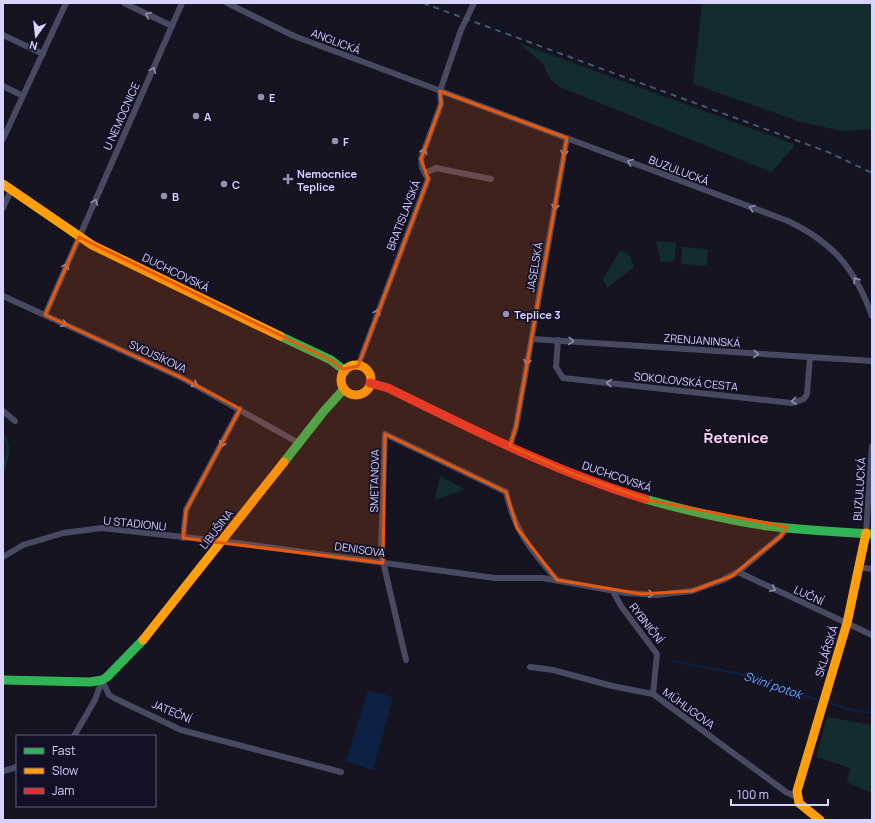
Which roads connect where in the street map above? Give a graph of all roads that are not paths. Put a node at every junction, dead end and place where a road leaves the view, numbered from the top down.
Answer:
1 (66, 3) edge
2 (124, 3) edge
3 (182, 3) edge
4 (227, 3) edge
5 (474, 3) edge
6 (172, 26) junction
7 (3, 35) edge
8 (43, 54) junction
9 (3, 86) edge
10 (440, 91) junction
11 (24, 96) junction
12 (567, 138) junction
13 (3, 140) edge
14 (425, 173) junction
15 (491, 179) dead end
16 (3, 184) edge
17 (11, 190) junction
18 (3, 208) edge
19 (79, 237) junction
20 (3, 296) edge
21 (45, 315) junction
22 (872, 316) edge
23 (532, 339) junction
24 (558, 340) junction
25 (810, 357) junction
26 (872, 362) edge
27 (358, 366) junction
28 (345, 370) junction
29 (370, 383) junction
30 (344, 390) junction
31 (240, 409) junction
32 (3, 412) edge
33 (15, 421) dead end
34 (299, 443) junction
35 (510, 446) junction
36 (872, 446) edge
37 (872, 456) edge
38 (871, 484) edge
39 (787, 527) junction
40 (869, 533) edge
41 (183, 538) junction
42 (221, 541) junction
43 (3, 557) edge
44 (383, 563) junction
45 (859, 566) junction
46 (872, 569) edge
47 (738, 572) junction
48 (557, 580) junction
49 (613, 590) junction
50 (847, 624) junction
51 (872, 635) edge
52 (406, 660) dead end
53 (530, 667) dead end
54 (3, 680) edge
55 (102, 680) junction
56 (653, 694) junction
57 (75, 735) edge
58 (16, 767) edge
59 (3, 771) edge
60 (341, 772) dead end
61 (797, 797) junction
62 (820, 820) edge

1 - 8 street
6 -> 2 street
3 - 6 street, U NEMOCNICE
4 - 10 street, ANGLICKÁ
5 - 10 street, BRATISLAVSKÁ
19 -> 6 street, U NEMOCNICE
7 - 8 street
8 - 11 street
9 - 11 street
10 - 12 street, BUZULUCKÁ
14 -> 10 street, BRATISLAVSKÁ
11 - 13 street
22 -> 12 street, BUZULUCKÁ
12 -> 23 street, JASELSKÁ
14 - 15 street
27 -> 14 street, BRATISLAVSKÁ
16 - 17 main road, DUCHCOVSKÁ
17 - 18 street
17 - 19 main road, DUCHCOVSKÁ
21 -> 19 street, U NEMOCNICE
19 - 28 main road, DUCHCOVSKÁ
20 - 21 street, SVOJSÍKOVA
21 -> 31 street, SVOJSÍKOVA
23 - 24 street, ZRENJANINSKÁ
23 -> 35 street, JASELSKÁ
24 -> 25 street, ZRENJANINSKÁ
25 -> 24 street, SOKOLOVSKÁ CESTA
25 - 26 street, ZRENJANINSKÁ
27 - 28 main road
27 - 29 main road
28 - 30 main road
29 - 30 main road
29 - 35 main road, DUCHCOVSKÁ
30 - 34 main road, LIBUŠINA
31 - 34 street, SVOJSÍKOVA
31 -> 41 street, LIBUŠINA
32 - 33 street
34 - 42 main road, LIBUŠINA
35 - 39 main road, DUCHCOVSKÁ
36 - 37 street, BUZULUCKÁ
37 - 38 street, BUZULUCKÁ
38 - 40 street, BUZULUCKÁ
39 - 40 main road, DUCHCOVSKÁ
39 - 47 street, DENISOVA
40 - 45 main road, SKLÁŘSKÁ
41 - 42 street, U STADIONU
41 - 43 street, U STADIONU
42 - 44 street, DENISOVA
42 - 55 main road, LIBUŠINA
44 - 48 street, DENISOVA
44 - 48 street, SMETANOVA
44 - 52 street, SMETANOVA
45 - 46 street
45 - 50 main road, SKLÁŘSKÁ
49 -> 47 street, DENISOVA
47 -> 50 street, LUČNÍ
48 - 49 street, DENISOVA
49 - 56 street, RYBNIČNÍ
50 - 51 street, LUČNÍ
50 - 61 main road, SKLÁŘSKÁ
53 - 56 street, MÜHLIGOVA
54 - 55 main road
55 - 57 street
55 - 60 street, JATEČNÍ
56 - 61 street, MÜHLIGOVA
58 - 59 street
61 - 62 main road

